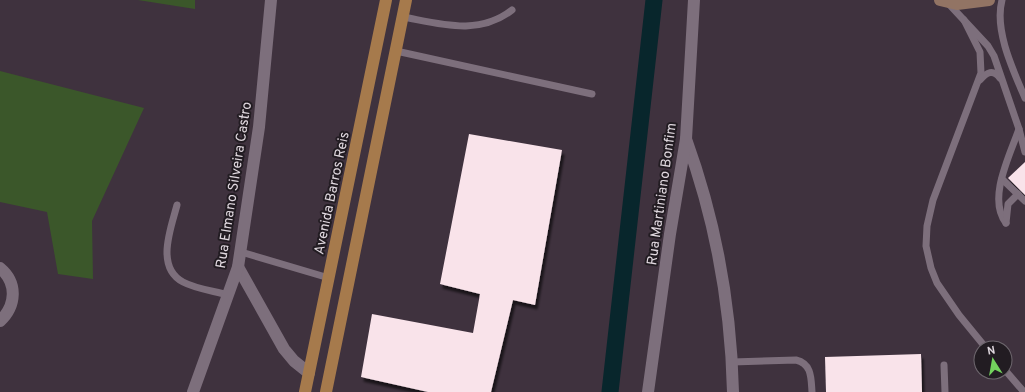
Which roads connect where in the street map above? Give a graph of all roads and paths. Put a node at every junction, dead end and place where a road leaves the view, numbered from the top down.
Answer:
1 (271, 0) edge
2 (386, 0) edge
3 (406, 0) edge
4 (694, 0) edge
5 (989, 0) edge
6 (1002, 0) edge
7 (943, 1) edge
8 (512, 10) dead end
9 (403, 17) junction
10 (964, 20) junction
11 (396, 51) junction
12 (1001, 80) junction
13 (979, 82) junction
14 (1023, 90) edge
15 (592, 94) dead end
16 (1025, 98) edge
17 (1019, 129) junction
18 (686, 138) junction
19 (1025, 152) edge
20 (1002, 179) junction
21 (1018, 194) junction
22 (1025, 201) edge
23 (177, 205) dead end
24 (241, 252) junction
25 (238, 267) junction
26 (0, 268) edge
27 (329, 278) junction
28 (228, 296) junction
29 (0, 321) edge
30 (979, 340) edge
31 (732, 362) junction
32 (944, 365) dead end
33 (309, 373) junction
34 (1013, 379) joint
35 (1025, 385) edge
36 (193, 392) edge
37 (305, 392) edge
38 (326, 392) edge
39 (648, 392) edge
40 (732, 392) edge
41 (812, 392) edge
42 (945, 392) edge
43 (1024, 392) edge

1 - 24 street, Rua Elmano Silveira Castro
2 - 27 main road, Avenida Barros Reis
3 - 9 main road
4 - 18 street, Rua Martiniano Bonfim
5 - 7 main road
6 - 14 lane
7 - 10 lane
8 - 9 lane
9 - 11 main road
10 - 12 lane
10 - 13 lane
11 - 15 lane
11 - 38 main road
12 - 13 lane
12 - 17 lane
13 - 30 lane
14 - 16 lane
17 - 19 lane
17 - 20 lane
18 - 31 street
18 - 39 street, Rua Martiniano Bonfim
20 - 21 lane
20 - 21 lane
21 - 22 lane
23 - 28 lane
24 - 25 street, Rua Elmano Silveira Castro
24 - 27 lane
25 - 28 street, Rua Elmano Silveira Castro
25 - 33 street
26 - 29 street
27 - 33 main road, Avenida Barros Reis
28 - 36 street, Rua Elmano Silveira Castro
31 - 40 street
31 - 41 lane
32 - 42 lane
33 - 37 main road, Avenida Barros Reis
34 - 35 lane
34 - 43 lane

